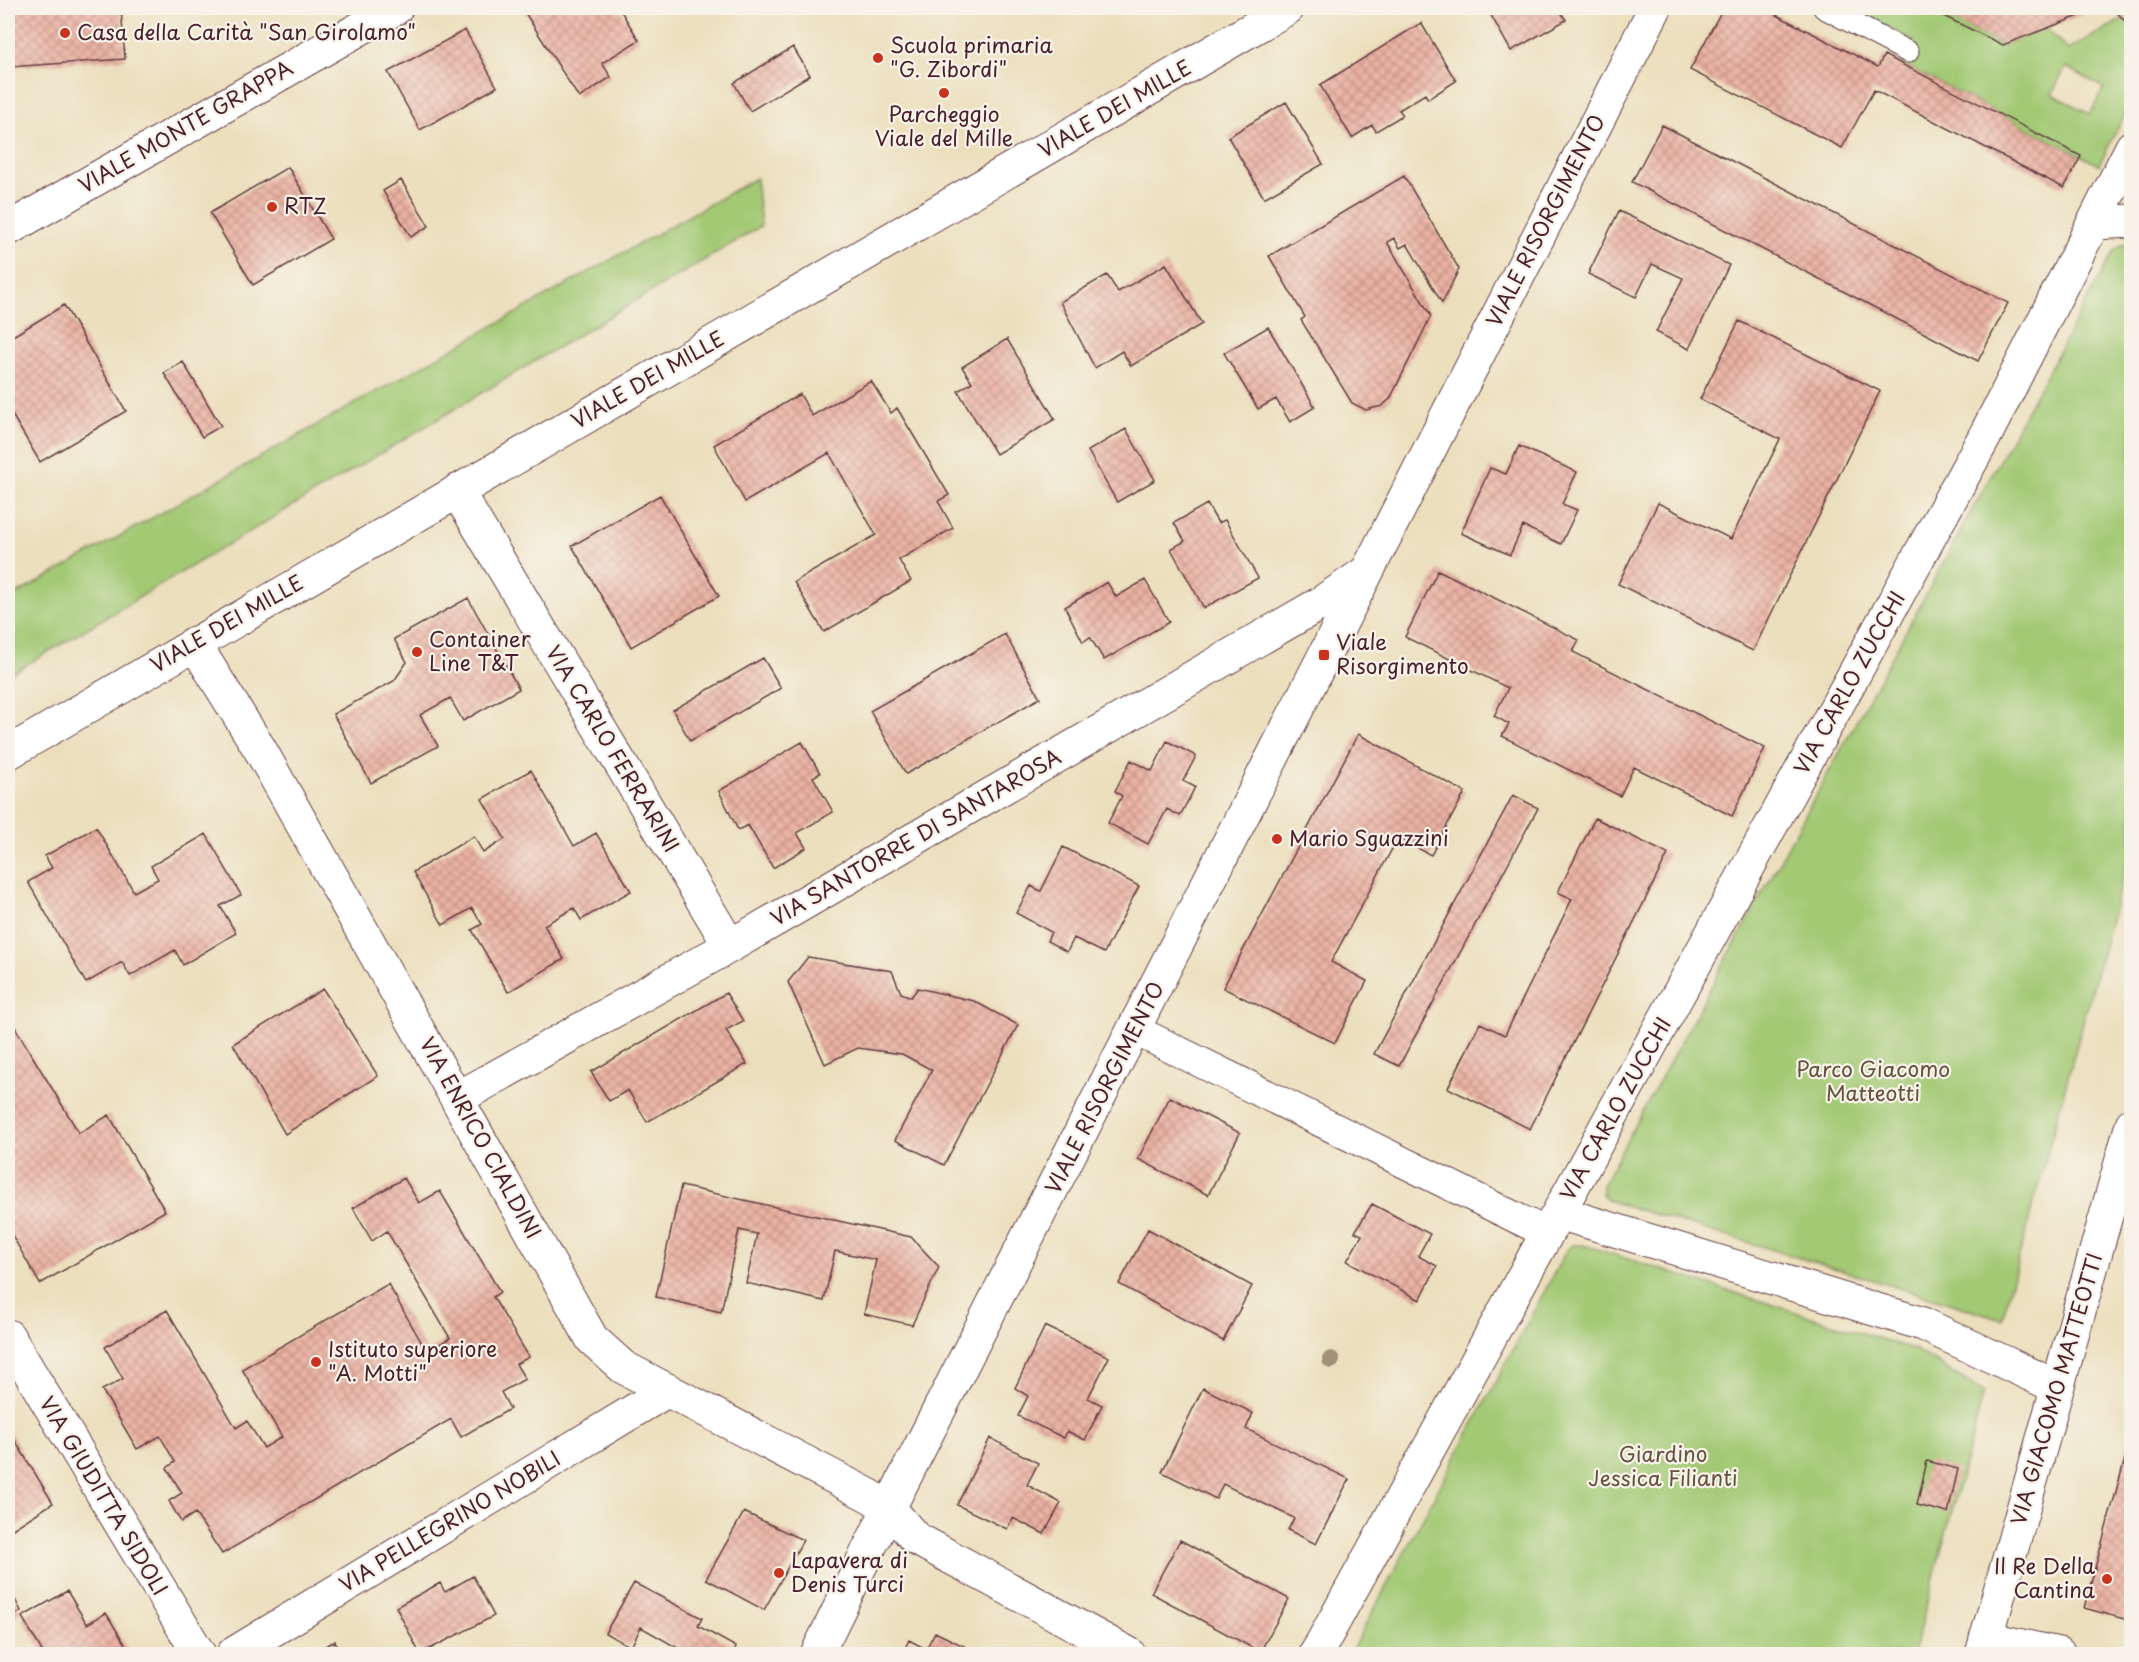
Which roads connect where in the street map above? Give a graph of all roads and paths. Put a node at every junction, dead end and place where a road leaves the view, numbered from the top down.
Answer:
1 (396, 8) edge
2 (1288, 8) edge
3 (1655, 8) edge
4 (1824, 8) edge
5 (1908, 52) dead end
6 (2132, 147) edge
7 (2132, 221) edge
8 (2094, 223) junction
9 (8, 229) edge
10 (457, 491) junction
11 (1369, 571) junction
12 (194, 643) junction
13 (8, 753) edge
14 (730, 946) junction
15 (1135, 1030) junction
16 (458, 1098) junction
17 (2130, 1139) edge
18 (1553, 1223) junction
19 (11, 1351) edge
20 (2057, 1387) junction
21 (668, 1390) junction
22 (889, 1508) junction
23 (1984, 1646) edge
24 (199, 1654) edge
25 (233, 1654) edge
26 (817, 1654) edge
27 (1129, 1654) edge
28 (1316, 1654) edge
29 (2059, 1654) edge

1 - 9 street, VIALE MONTE GRAPPA
2 - 10 street, VIALE DEI MILLE
3 - 11 street, VIALE RISORGIMENTO
4 - 5 lane
6 - 8 street, VIA CARLO ZUCCHI
7 - 8 street
8 - 18 street, VIA CARLO ZUCCHI
10 - 12 street, VIALE DEI MILLE
10 - 14 street, VIA CARLO FERRARINI
11 - 14 street, VIA SANTORRE DI SANTAROSA
11 - 15 street, VIALE RISORGIMENTO
12 - 13 street, VIALE DEI MILLE
12 - 16 street, VIA ENRICO CIALDINI
14 - 16 street, VIA SANTORRE DI SANTAROSA
15 - 18 street
15 - 22 street, VIALE RISORGIMENTO
16 - 21 street, VIA ENRICO CIALDINI
17 - 20 street, VIA GIACOMO MATTEOTTI
18 - 20 street, VIA CARLO ZUCCHI
18 - 28 street, VIA CARLO ZUCCHI
19 - 24 street, VIA GIUDITTA SIDOLI
20 - 23 street, VIA GIACOMO MATTEOTTI
21 - 22 street, VIA ENRICO CIALDINI
21 - 25 street, VIA PELLEGRINO NOBILI
22 - 26 street, VIALE RISORGIMENTO
22 - 27 street
23 - 29 street

